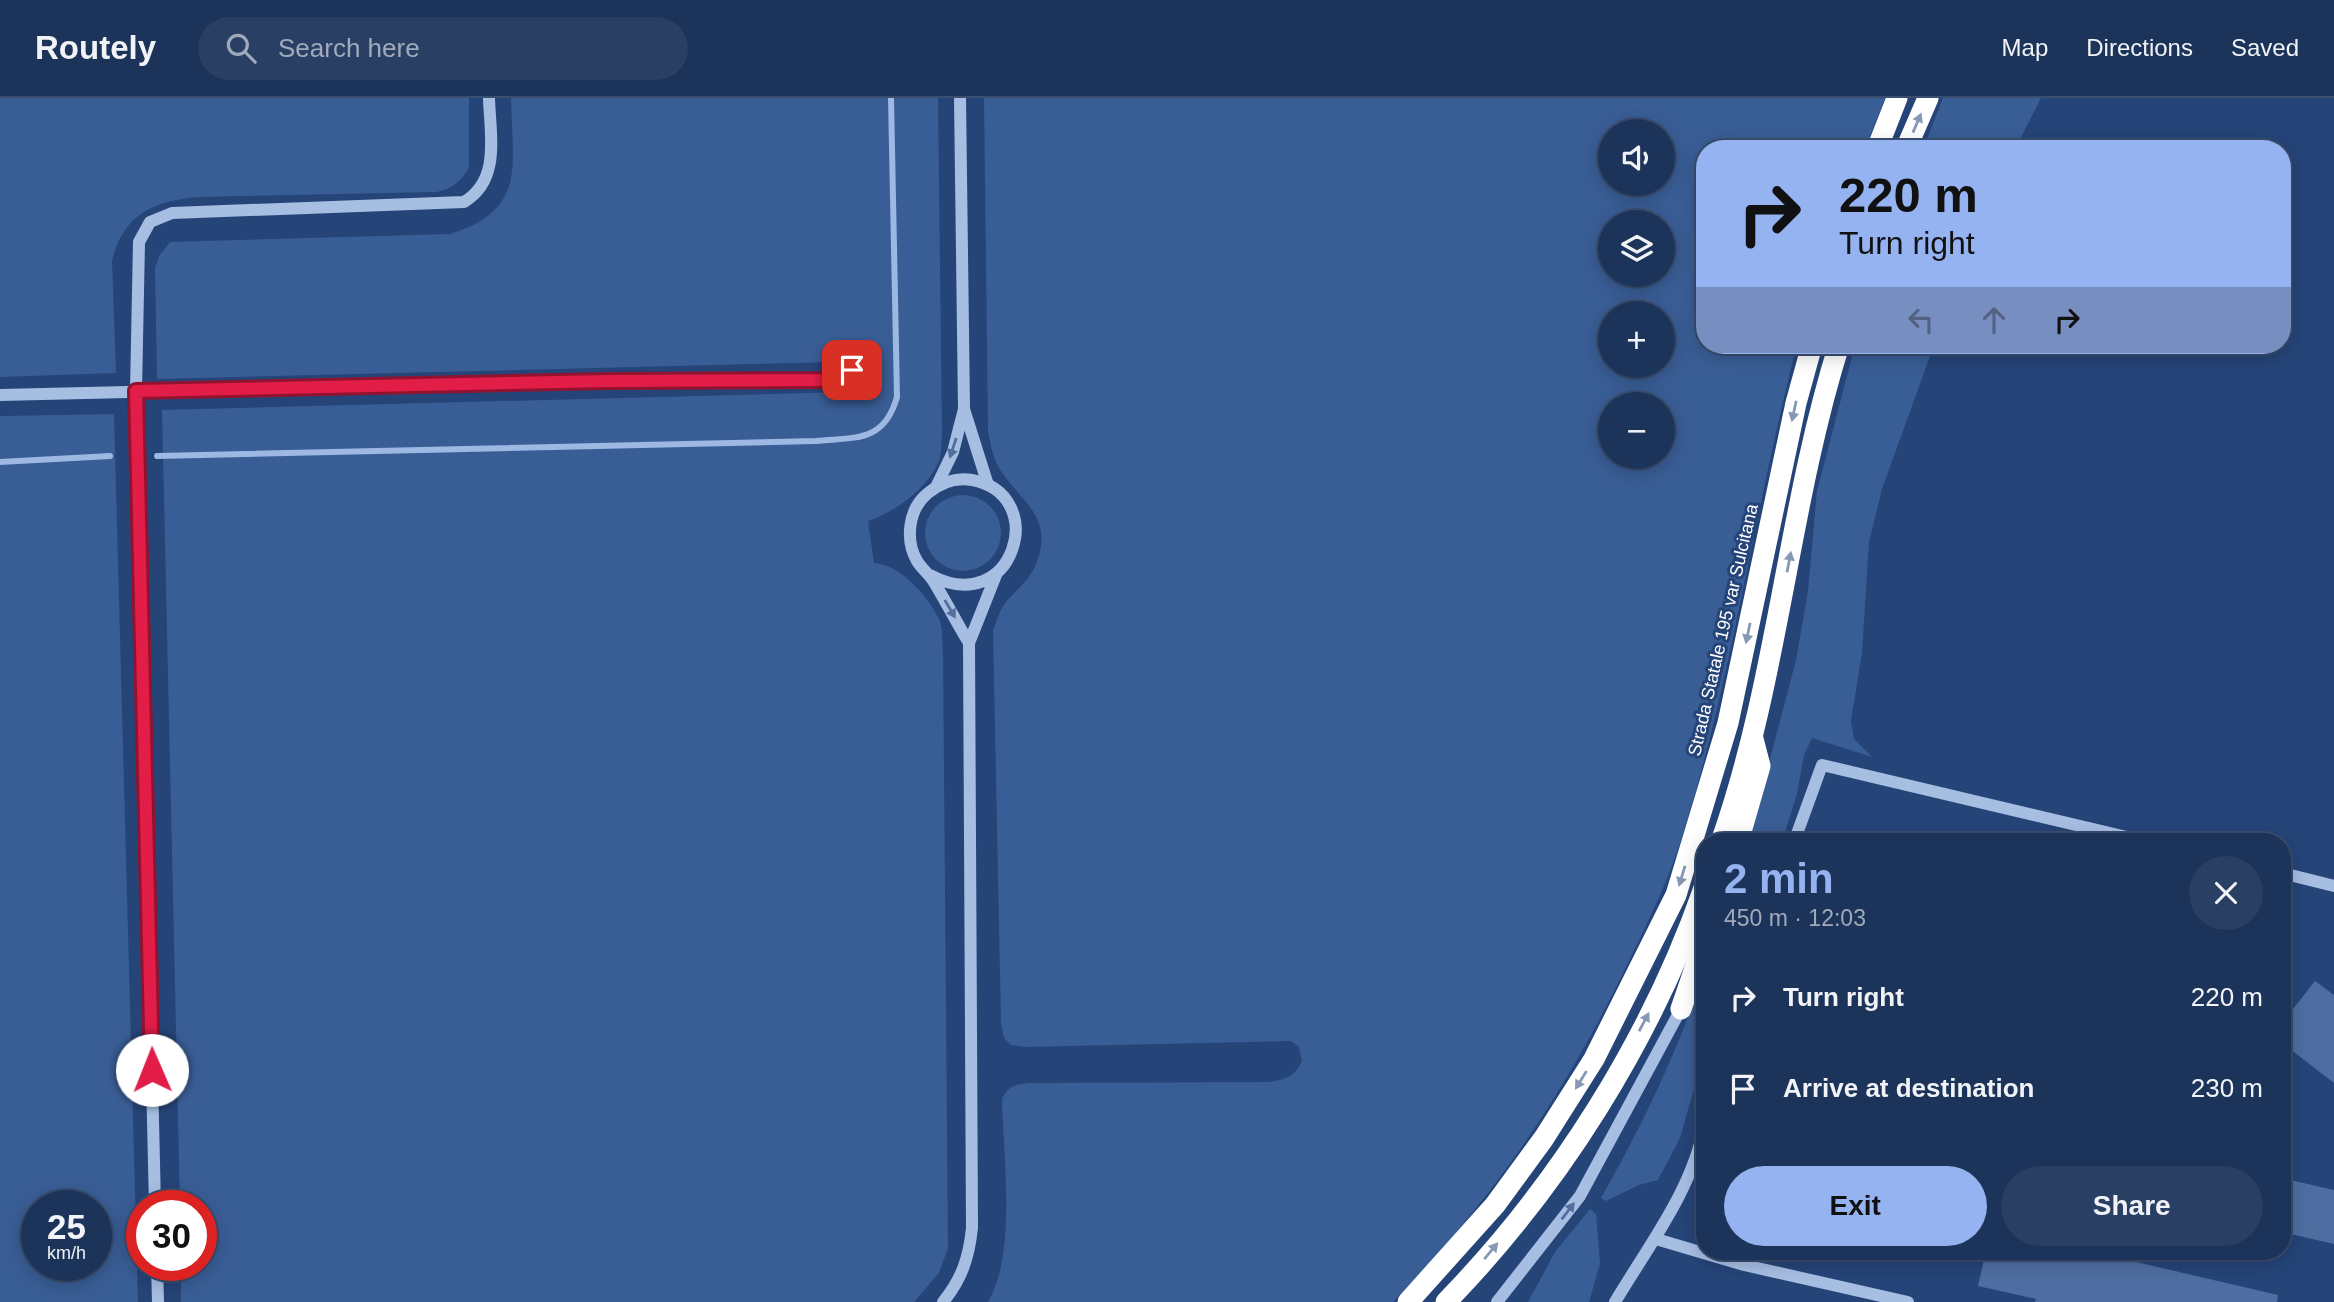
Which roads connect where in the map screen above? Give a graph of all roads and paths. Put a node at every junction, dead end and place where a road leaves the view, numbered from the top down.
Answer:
1 (489, 98) edge
2 (960, 98) edge
3 (1897, 98) edge
4 (1928, 98) edge
5 (1881, 140) edge
6 (1910, 140) edge
7 (1810, 354) edge
8 (1837, 354) edge
9 (852, 370) dead end
10 (136, 391) junction
11 (0, 395) edge
12 (964, 409) junction
13 (937, 485) junction
14 (988, 485) junction
15 (930, 575) junction
16 (996, 575) junction
17 (969, 643) junction
18 (1752, 736) junction
19 (1724, 833) edge
20 (1741, 833) edge
21 (1797, 833) edge
22 (2110, 833) edge
23 (2291, 875) edge
24 (2334, 886) edge
25 (1696, 907) edge
26 (1696, 965) edge
27 (1681, 1009) joint
28 (1696, 1156) edge
29 (155, 1190) edge
30 (1656, 1239) junction
31 (1696, 1251) edge
32 (1727, 1260) edge
33 (157, 1281) edge
34 (1512, 1284) junction
35 (158, 1302) edge
36 (943, 1302) edge
37 (1408, 1302) edge
38 (1446, 1302) edge
39 (1497, 1302) edge
40 (1510, 1302) edge
41 (1615, 1302) edge
42 (1908, 1302) edge

1 - 10 street
2 - 12 street
3 - 5 highway
6 -> 4 highway
7 -> 37 highway, Strada Statale 195 var Sulcitana
18 -> 8 highway
9 - 10 street
10 - 11 street
10 - 29 street
12 -> 13 street
12 - 14 street
13 - 14 street
13 - 15 street
14 - 16 street
15 - 16 street
15 -> 17 street
16 - 17 street
17 - 36 street
18 - 19 highway
18 - 20 highway
21 - 22 street
23 - 24 street
38 -> 25 highway
26 - 27 highway
34 -> 27 street
28 - 30 street
30 - 31 street
30 - 41 street
32 - 42 street
33 - 35 street
34 - 39 street
34 - 40 street

